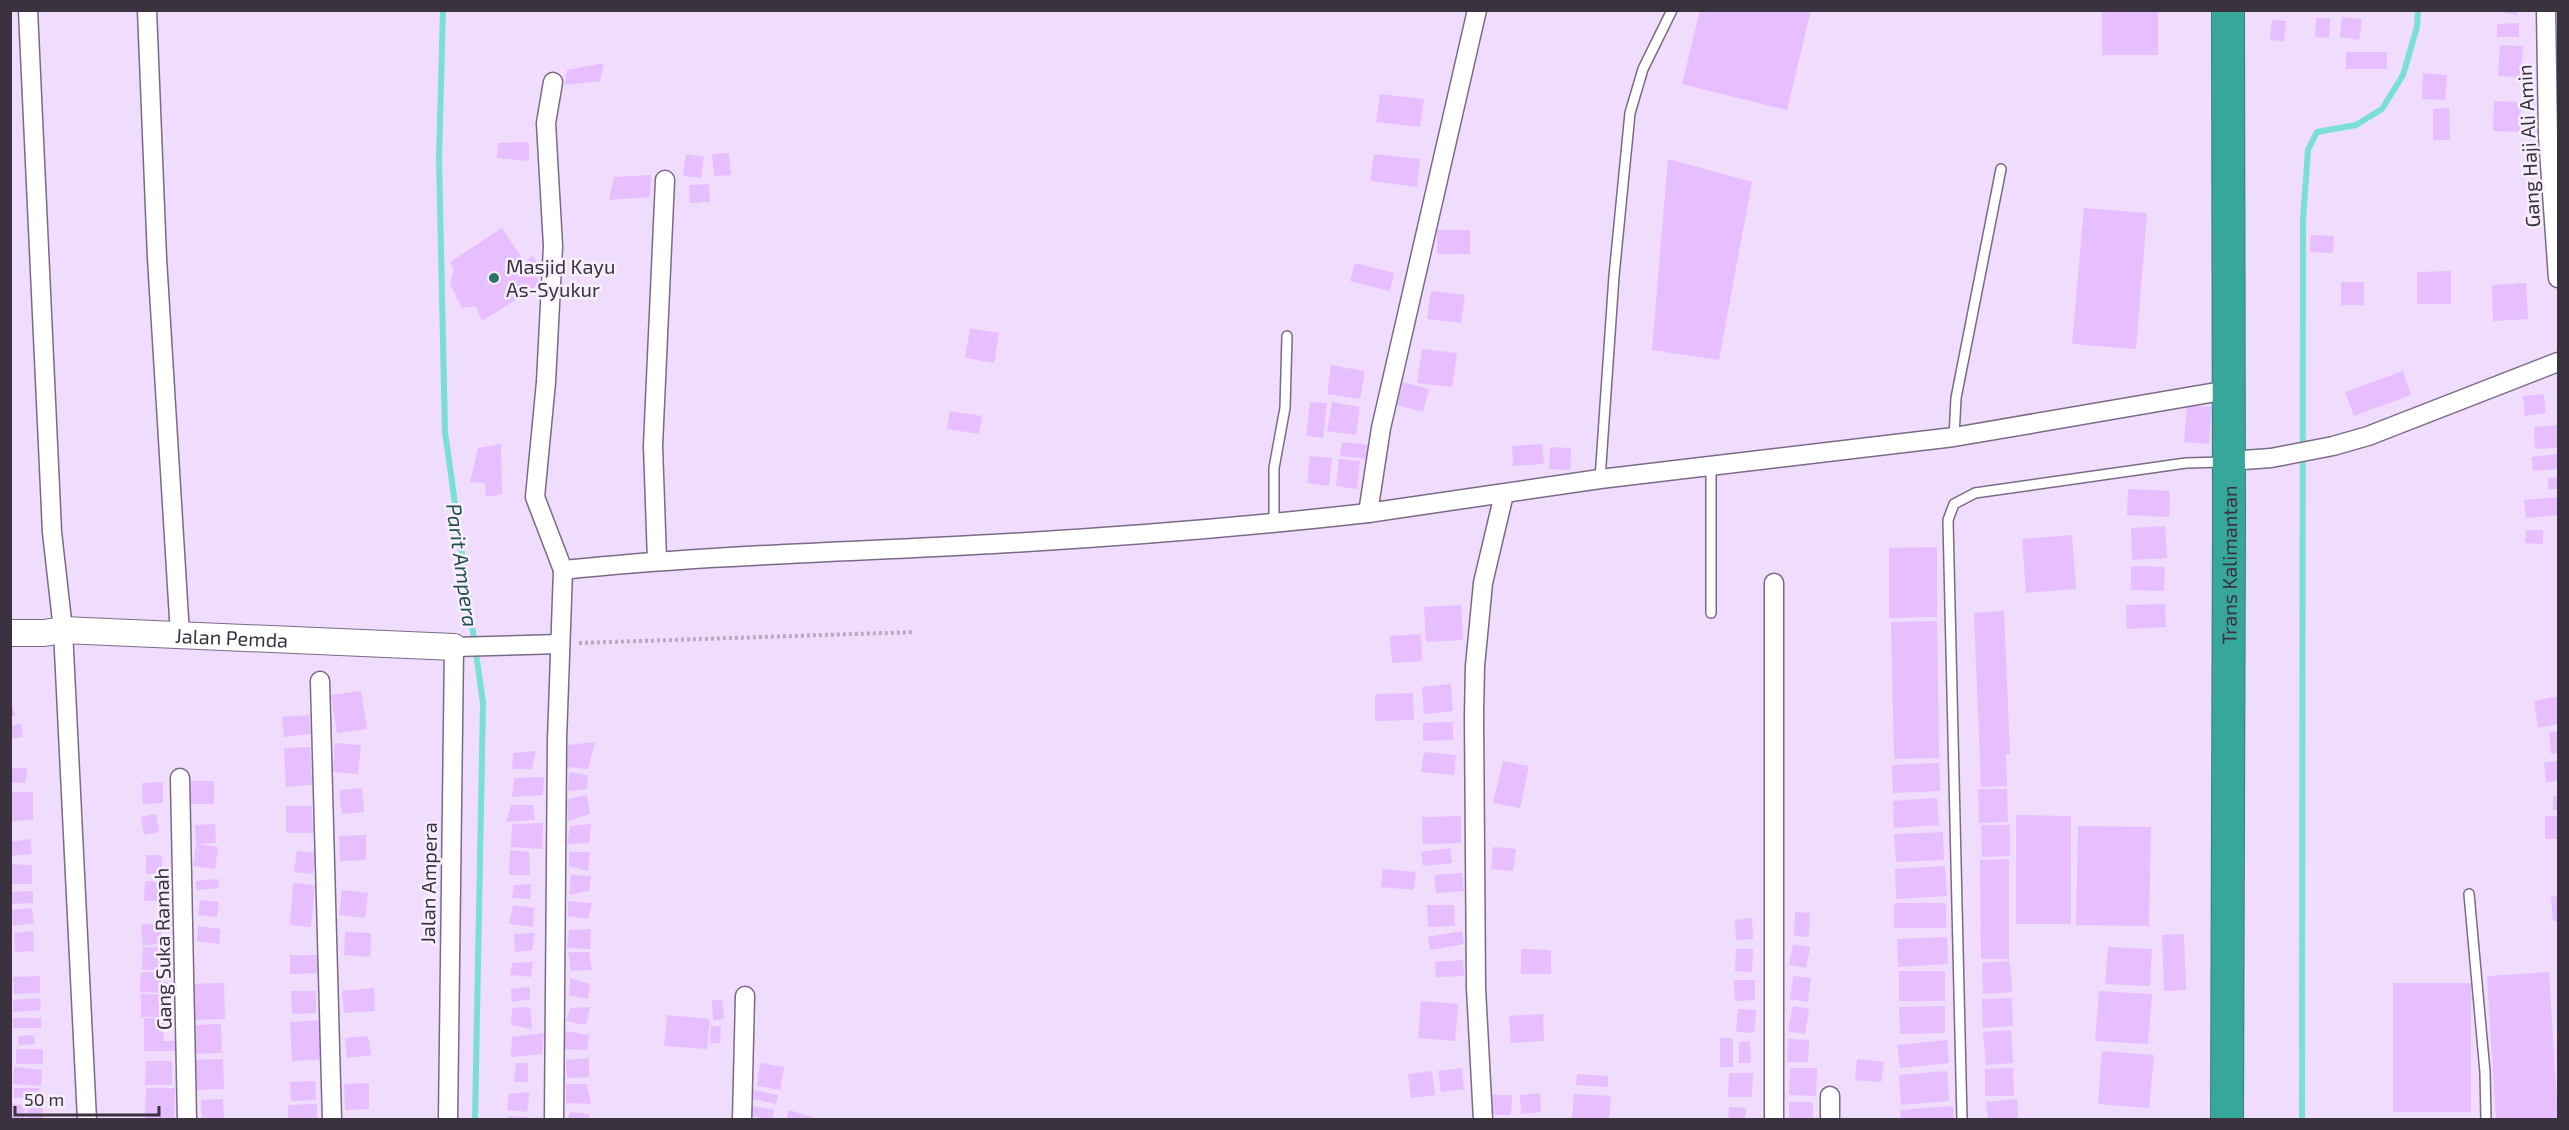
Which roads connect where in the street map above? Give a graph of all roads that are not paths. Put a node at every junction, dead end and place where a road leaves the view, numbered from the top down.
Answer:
1 (28, 10) edge
2 (147, 10) edge
3 (1477, 10) edge
4 (1672, 10) edge
5 (2228, 10) edge
6 (2546, 10) edge
7 (553, 82) dead end
8 (2001, 169) dead end
9 (665, 180) dead end
10 (2559, 278) edge
11 (1287, 336) dead end
12 (2559, 362) edge
13 (2228, 390) junction
14 (1954, 437) junction
15 (2229, 461) junction
16 (1711, 468) junction
17 (1600, 479) junction
18 (1504, 494) junction
19 (1368, 513) junction
20 (1274, 524) junction
21 (657, 560) junction
22 (563, 570) junction
23 (1774, 583) dead end
24 (1711, 613) dead end
25 (63, 630) junction
26 (10, 633) edge
27 (180, 635) junction
28 (560, 644) junction
29 (457, 653) junction
30 (320, 681) dead end
31 (180, 778) dead end
32 (2469, 894) dead end
33 (745, 996) dead end
34 (1830, 1096) dead end
35 (87, 1119) edge
36 (187, 1119) edge
37 (332, 1119) edge
38 (448, 1119) edge
39 (554, 1119) edge
40 (742, 1119) edge
41 (1483, 1119) edge
42 (1773, 1119) edge
43 (1830, 1119) edge
44 (1962, 1119) edge
45 (2227, 1119) edge
46 (2486, 1119) edge

1 - 25 street
2 - 27 street
3 - 19 street
4 - 17 lane
5 - 13 highway, Trans Kalimantan
6 - 10 street, Gang Haji Ali Amin
7 - 22 street
8 - 14 lane
9 - 21 street
11 - 20 lane
12 - 15 street
13 - 14 street
13 - 15 highway, Trans Kalimantan
14 - 16 street
15 - 44 lane
15 - 45 highway, Trans Kalimantan
16 - 17 street
16 - 24 lane
17 - 18 street
18 - 19 street
18 - 41 street
19 - 20 street
20 - 21 street
21 - 22 street
22 - 28 street
23 - 42 street
25 - 26 street, Jalan Pemda
25 - 27 street, Jalan Pemda
25 - 35 street
27 - 29 street, Jalan Pemda
28 - 29 street
28 - 39 street
29 - 38 street, Jalan Ampera
30 - 37 street
31 - 36 street, Gang Suka Ramah
32 - 46 lane
33 - 40 street
34 - 43 street

